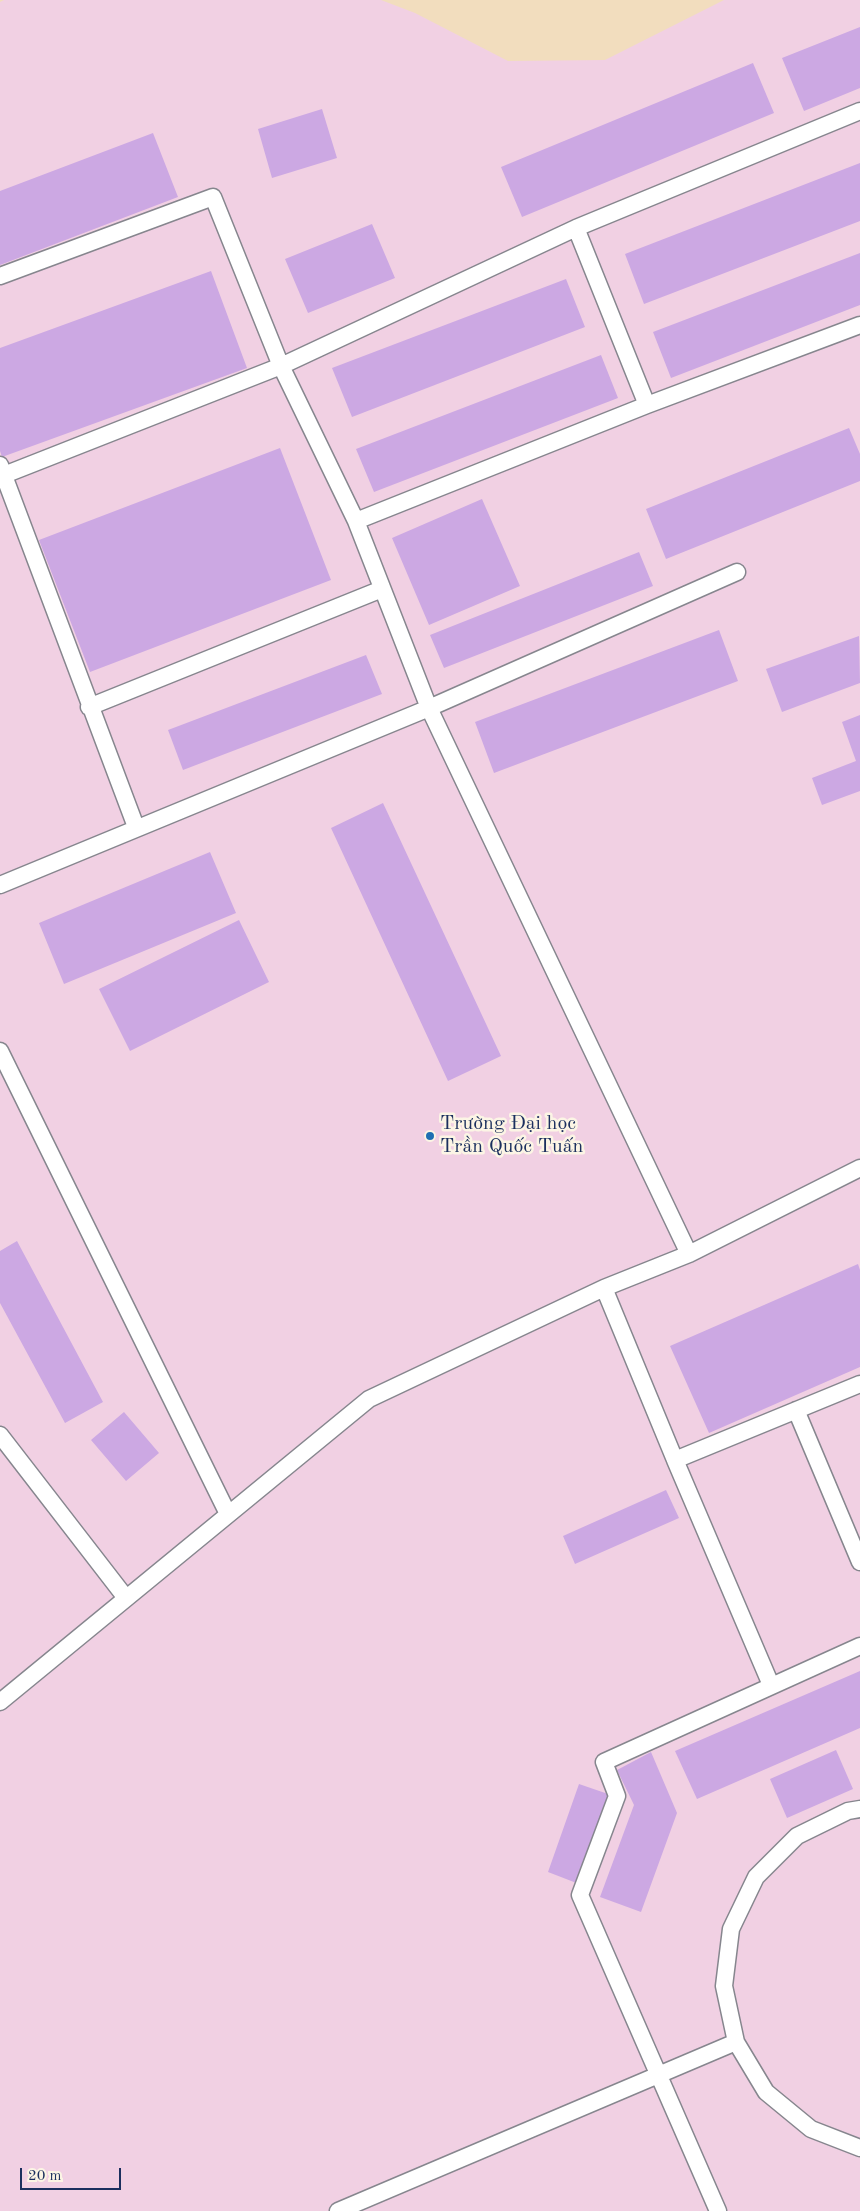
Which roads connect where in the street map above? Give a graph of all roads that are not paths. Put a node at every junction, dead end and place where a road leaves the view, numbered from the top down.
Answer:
1 (860, 111) edge
2 (576, 228) junction
3 (0, 276) edge
4 (860, 325) edge
5 (281, 366) junction
6 (647, 405) junction
7 (2, 470) edge
8 (356, 521) junction
9 (736, 572) dead end
10 (382, 589) junction
11 (89, 707) junction
12 (429, 708) junction
13 (136, 828) junction
14 (0, 885) edge
15 (0, 1051) edge
16 (860, 1168) edge
17 (689, 1254) junction
18 (604, 1288) junction
19 (860, 1384) edge
20 (796, 1410) junction
21 (0, 1435) edge
22 (675, 1460) junction
23 (228, 1514) junction
24 (860, 1562) edge
25 (126, 1598) junction
26 (860, 1646) edge
27 (771, 1685) junction
28 (0, 1702) edge
29 (860, 1809) edge
30 (736, 2042) junction
31 (660, 2074) junction
32 (860, 2148) edge
33 (338, 2211) edge
34 (718, 2211) edge

1 - 2 lane
2 - 5 lane
2 - 6 lane
3 - 5 lane
4 - 6 lane
5 - 7 lane
5 - 8 lane
6 - 8 lane
7 - 11 lane
8 - 10 lane
9 - 12 lane
10 - 11 lane
10 - 12 lane
11 - 13 lane
12 - 13 lane
12 - 17 lane
13 - 14 lane
15 - 23 lane
16 - 17 lane
17 - 18 lane
18 - 22 lane
18 - 23 lane
19 - 20 lane
20 - 22 lane
20 - 24 lane
21 - 25 lane
22 - 27 lane
23 - 25 lane
25 - 28 lane
26 - 27 lane
27 - 31 lane
29 - 30 lane
30 - 31 lane
30 - 32 lane
31 - 33 lane
31 - 34 lane

